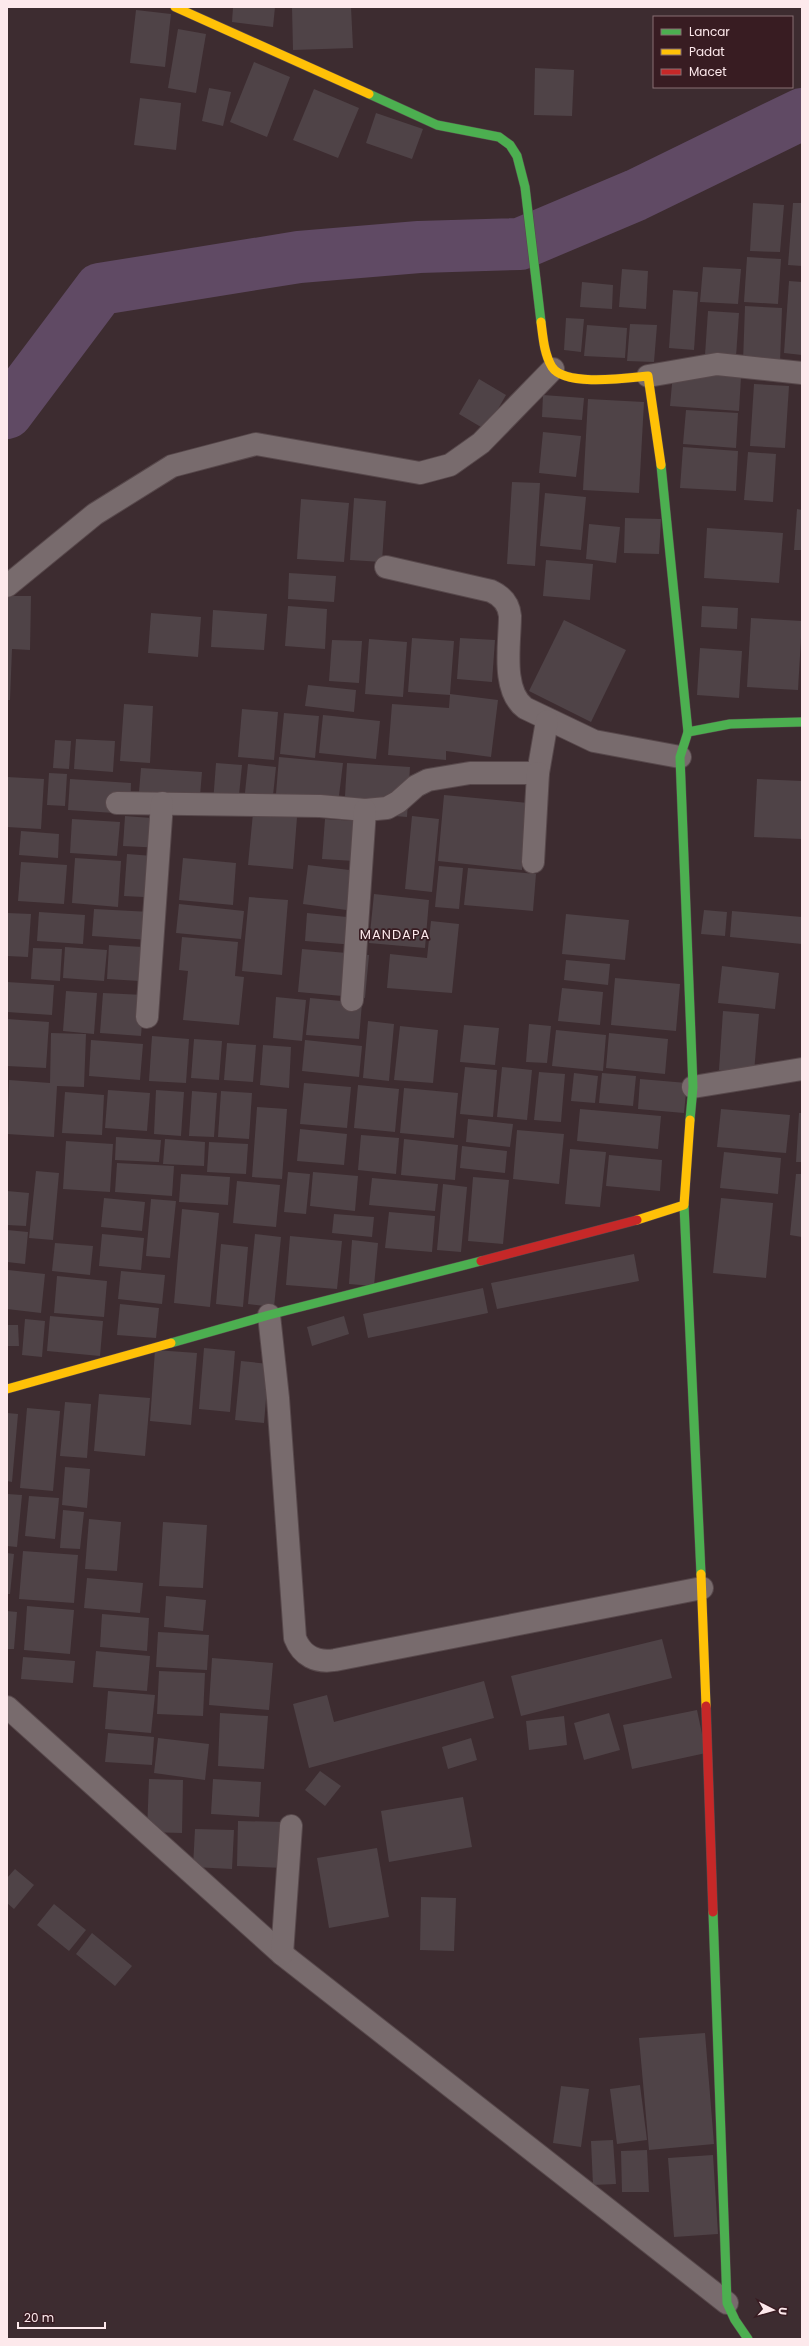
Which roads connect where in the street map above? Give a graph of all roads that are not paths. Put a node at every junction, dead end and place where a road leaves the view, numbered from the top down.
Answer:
1 (175, 7) edge
2 (553, 369) junction
3 (802, 373) edge
4 (648, 376) junction
5 (386, 566) dead end
6 (7, 586) edge
7 (547, 721) junction
8 (802, 722) edge
9 (688, 732) junction
10 (680, 758) junction
11 (538, 773) junction
12 (117, 803) dead end
13 (162, 803) junction
14 (365, 810) junction
15 (533, 862) dead end
16 (352, 1000) dead end
17 (148, 1017) dead end
18 (802, 1069) edge
19 (693, 1087) junction
20 (684, 1205) junction
21 (269, 1315) junction
22 (7, 1389) edge
23 (702, 1588) junction
24 (7, 1708) edge
25 (291, 1826) dead end
26 (282, 1954) junction
27 (727, 2303) junction
28 (748, 2339) edge

1 - 2 street
2 - 4 street
2 - 6 street
3 - 4 street
4 - 9 street
5 - 7 street
7 - 10 street
7 - 11 street
8 - 9 street
9 - 10 street
10 - 19 street
11 - 14 street
11 - 15 street
12 - 13 street
13 - 14 street
13 - 17 street
14 - 16 street
18 - 19 street
19 - 20 street
20 - 21 street
20 - 23 street
21 - 22 street
21 - 23 street
23 - 27 street
24 - 26 street
25 - 26 street
26 - 27 street
27 - 28 street

